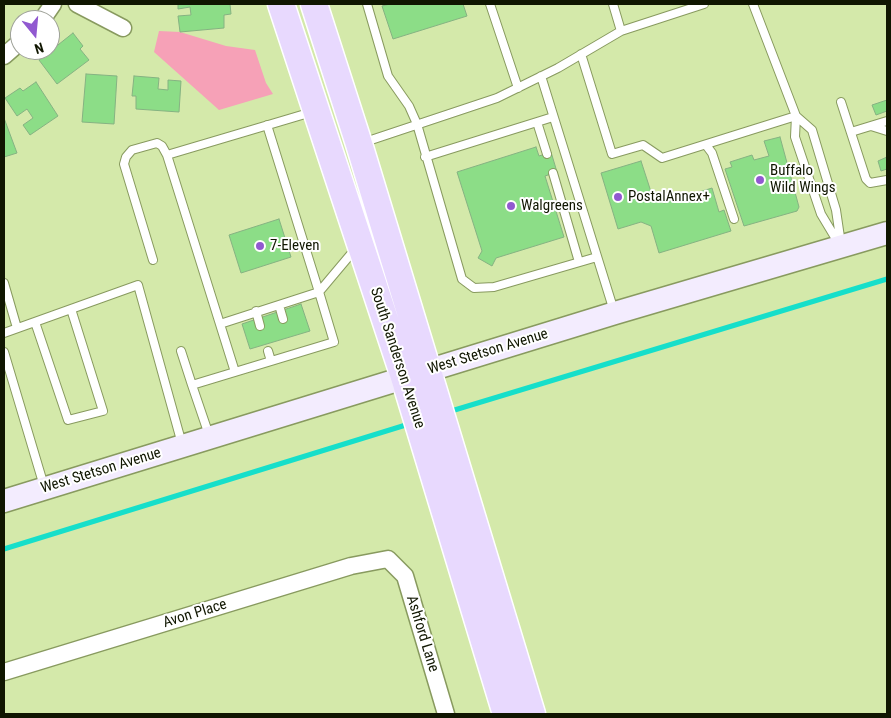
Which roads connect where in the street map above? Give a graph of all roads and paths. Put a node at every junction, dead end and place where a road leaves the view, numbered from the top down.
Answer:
1 (77, 4) edge
2 (281, 4) edge
3 (314, 4) edge
4 (367, 4) edge
5 (490, 4) edge
6 (613, 4) edge
7 (704, 4) edge
8 (753, 4) edge
9 (123, 28) dead end
10 (620, 31) junction
11 (581, 54) junction
12 (540, 76) junction
13 (518, 88) junction
14 (841, 102) dead end
15 (316, 111) junction
16 (796, 116) junction
17 (553, 117) junction
18 (887, 121) edge
19 (537, 122) junction
20 (417, 124) junction
21 (267, 126) junction
22 (871, 126) junction
23 (887, 131) edge
24 (851, 132) junction
25 (359, 144) junction
26 (706, 145) junction
27 (547, 154) dead end
28 (167, 156) junction
29 (425, 157) junction
30 (552, 173) dead end
31 (887, 180) edge
32 (734, 219) dead end
33 (887, 233) edge
34 (360, 242) junction
35 (842, 248) junction
36 (597, 257) junction
37 (153, 260) dead end
38 (579, 262) junction
39 (4, 283) edge
40 (318, 292) junction
41 (279, 305) junction
42 (71, 309) junction
43 (256, 312) junction
44 (615, 313) junction
45 (283, 318) dead end
46 (35, 322) junction
47 (220, 324) junction
48 (260, 326) dead end
49 (17, 328) junction
50 (4, 333) edge
51 (291, 344) dead end
52 (181, 351) dead end
53 (268, 351) dead end
54 (4, 352) edge
55 (294, 354) junction
56 (271, 361) junction
57 (235, 372) junction
58 (416, 374) junction
59 (192, 385) junction
60 (430, 419) junction
61 (210, 438) junction
62 (182, 446) junction
63 (45, 488) junction
64 (4, 501) edge
65 (388, 559) joint
66 (4, 672) edge
67 (446, 714) edge
68 (506, 714) edge
69 (532, 714) edge

1 - 9 street
2 - 15 main road, South Sanderson Avenue
3 - 25 main road, South Sanderson Avenue
4 - 20 lane
5 - 13 lane
6 - 10 lane
7 - 10 lane
8 - 16 lane
10 - 11 lane
11 - 12 lane
11 - 26 lane
12 - 13 lane
12 - 17 lane
13 - 20 lane
14 - 24 lane
15 - 21 lane
15 - 34 main road, South Sanderson Avenue
16 - 26 lane
16 - 35 lane
16 - 35 lane
17 - 19 lane
17 - 36 lane
18 - 22 lane
19 - 27 lane
19 - 29 lane
20 - 25 lane
20 - 29 lane
21 - 28 lane
21 - 40 lane
22 - 23 lane
22 - 24 lane
24 - 31 lane
25 - 58 main road, South Sanderson Avenue
26 - 32 lane
28 - 37 lane
28 - 47 lane
29 - 38 lane
30 - 38 lane
33 - 35 main road, West Stetson Avenue
34 - 40 lane
34 - 58 main road, South Sanderson Avenue
35 - 44 main road, West Stetson Avenue
36 - 38 lane
36 - 44 lane
39 - 49 lane
40 - 41 lane
40 - 55 lane
41 - 43 lane
41 - 45 lane
42 - 46 lane
42 - 46 lane
42 - 62 lane
43 - 47 lane
43 - 48 lane
44 - 58 main road, West Stetson Avenue
46 - 49 lane
47 - 57 lane
49 - 50 lane
51 - 55 lane
52 - 59 lane
53 - 56 lane
54 - 63 lane
55 - 56 lane
56 - 57 lane
57 - 59 lane
58 - 60 main road, South Sanderson Avenue
58 - 61 main road, West Stetson Avenue
59 - 61 lane
60 - 68 main road, South Sanderson Avenue
60 - 69 main road, South Sanderson Avenue
61 - 62 main road, West Stetson Avenue
62 - 63 main road, West Stetson Avenue
63 - 64 main road, West Stetson Avenue
65 - 66 street, Avon Place
65 - 67 street, Ashford Lane

